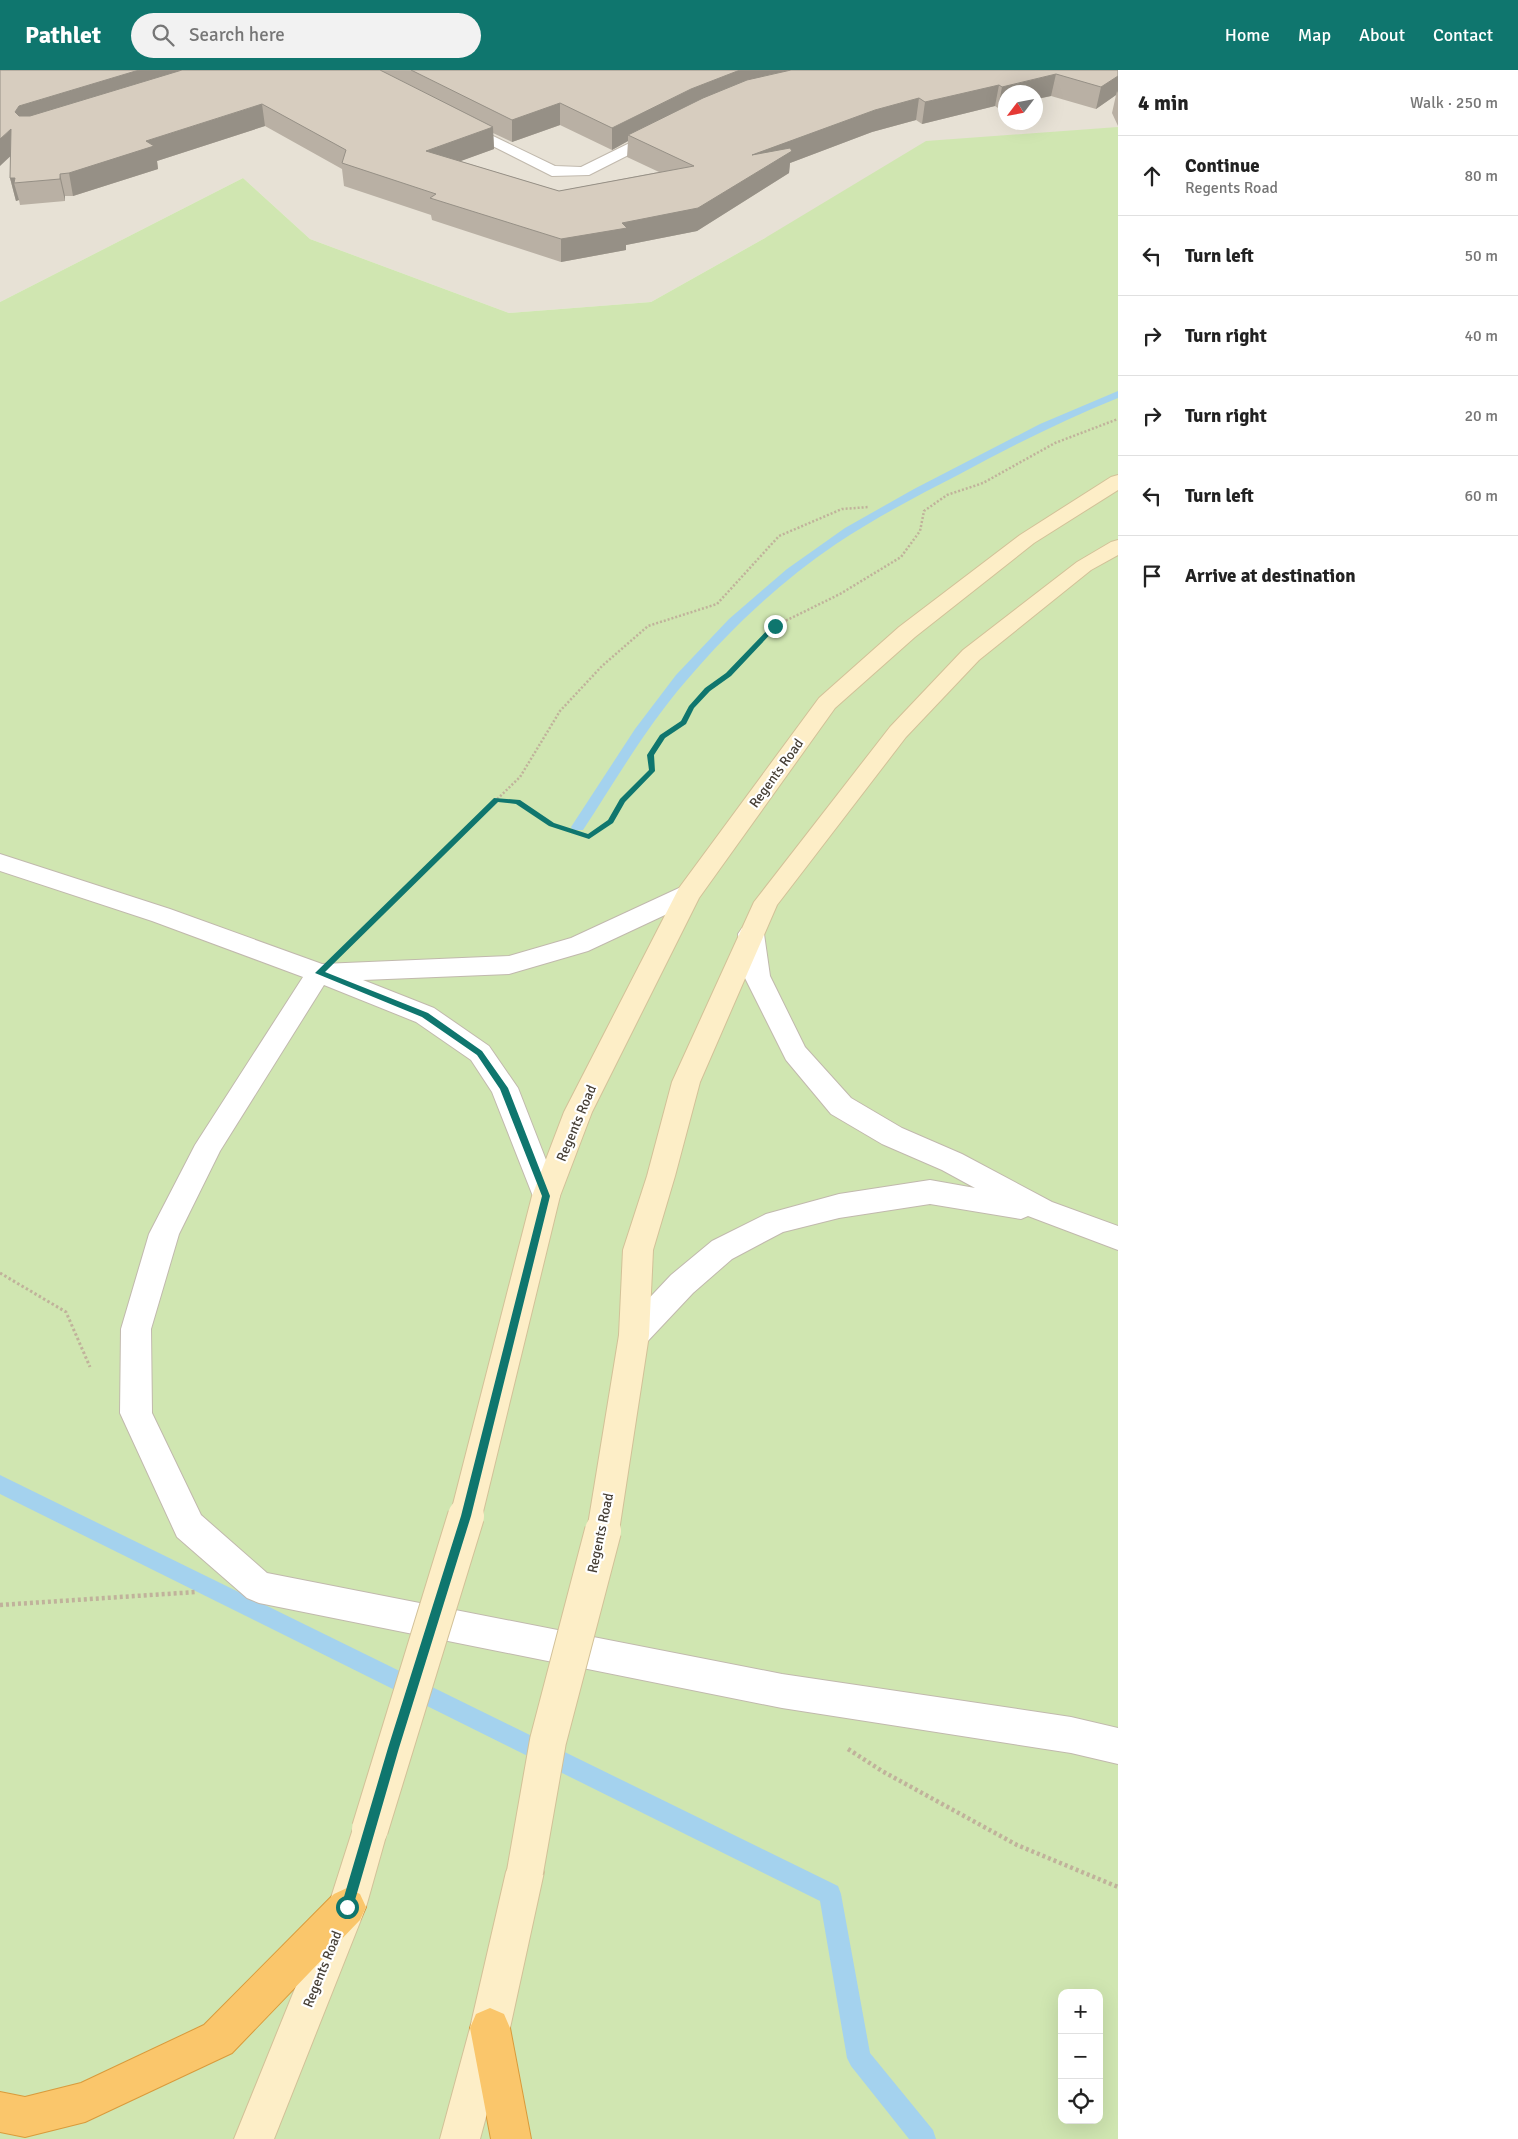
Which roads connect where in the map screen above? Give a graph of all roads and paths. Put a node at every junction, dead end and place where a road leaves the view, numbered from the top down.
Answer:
1 (449, 118) edge
2 (670, 128) edge
3 (1118, 419) edge
4 (1118, 481) edge
5 (869, 507) dead end
6 (1118, 546) edge
7 (496, 800) junction
8 (0, 862) edge
9 (688, 894) junction
10 (751, 934) junction
11 (319, 973) junction
12 (546, 1196) junction
13 (1042, 1210) junction
14 (1118, 1238) edge
15 (0, 1273) edge
16 (634, 1335) junction
17 (136, 1413) junction
18 (148, 1595) dead end
19 (0, 1605) edge
20 (844, 1746) dead end
21 (1118, 1746) edge
22 (1118, 1887) edge
23 (347, 1907) junction
24 (490, 2028) junction
25 (0, 2112) edge
26 (254, 2139) edge
27 (460, 2139) edge
28 (511, 2139) edge

1 - 2 street
3 - 7 path
4 - 9 main road, Regents Road
5 - 7 path
6 - 10 main road, Regents Road
7 - 11 path
8 - 11 street
9 - 11 street
9 - 12 main road, Regents Road
10 - 13 street
10 - 16 main road, Regents Road
11 - 12 street
11 - 17 street
12 - 23 main road, Regents Road, bridge
13 - 14 street
13 - 16 street
15 - 17 path
16 - 24 main road, Regents Road, bridge
17 - 21 street
18 - 19 path
20 - 22 path
23 - 25 highway
23 - 26 main road, Regents Road
24 - 27 main road, Regents Road
24 - 28 highway

